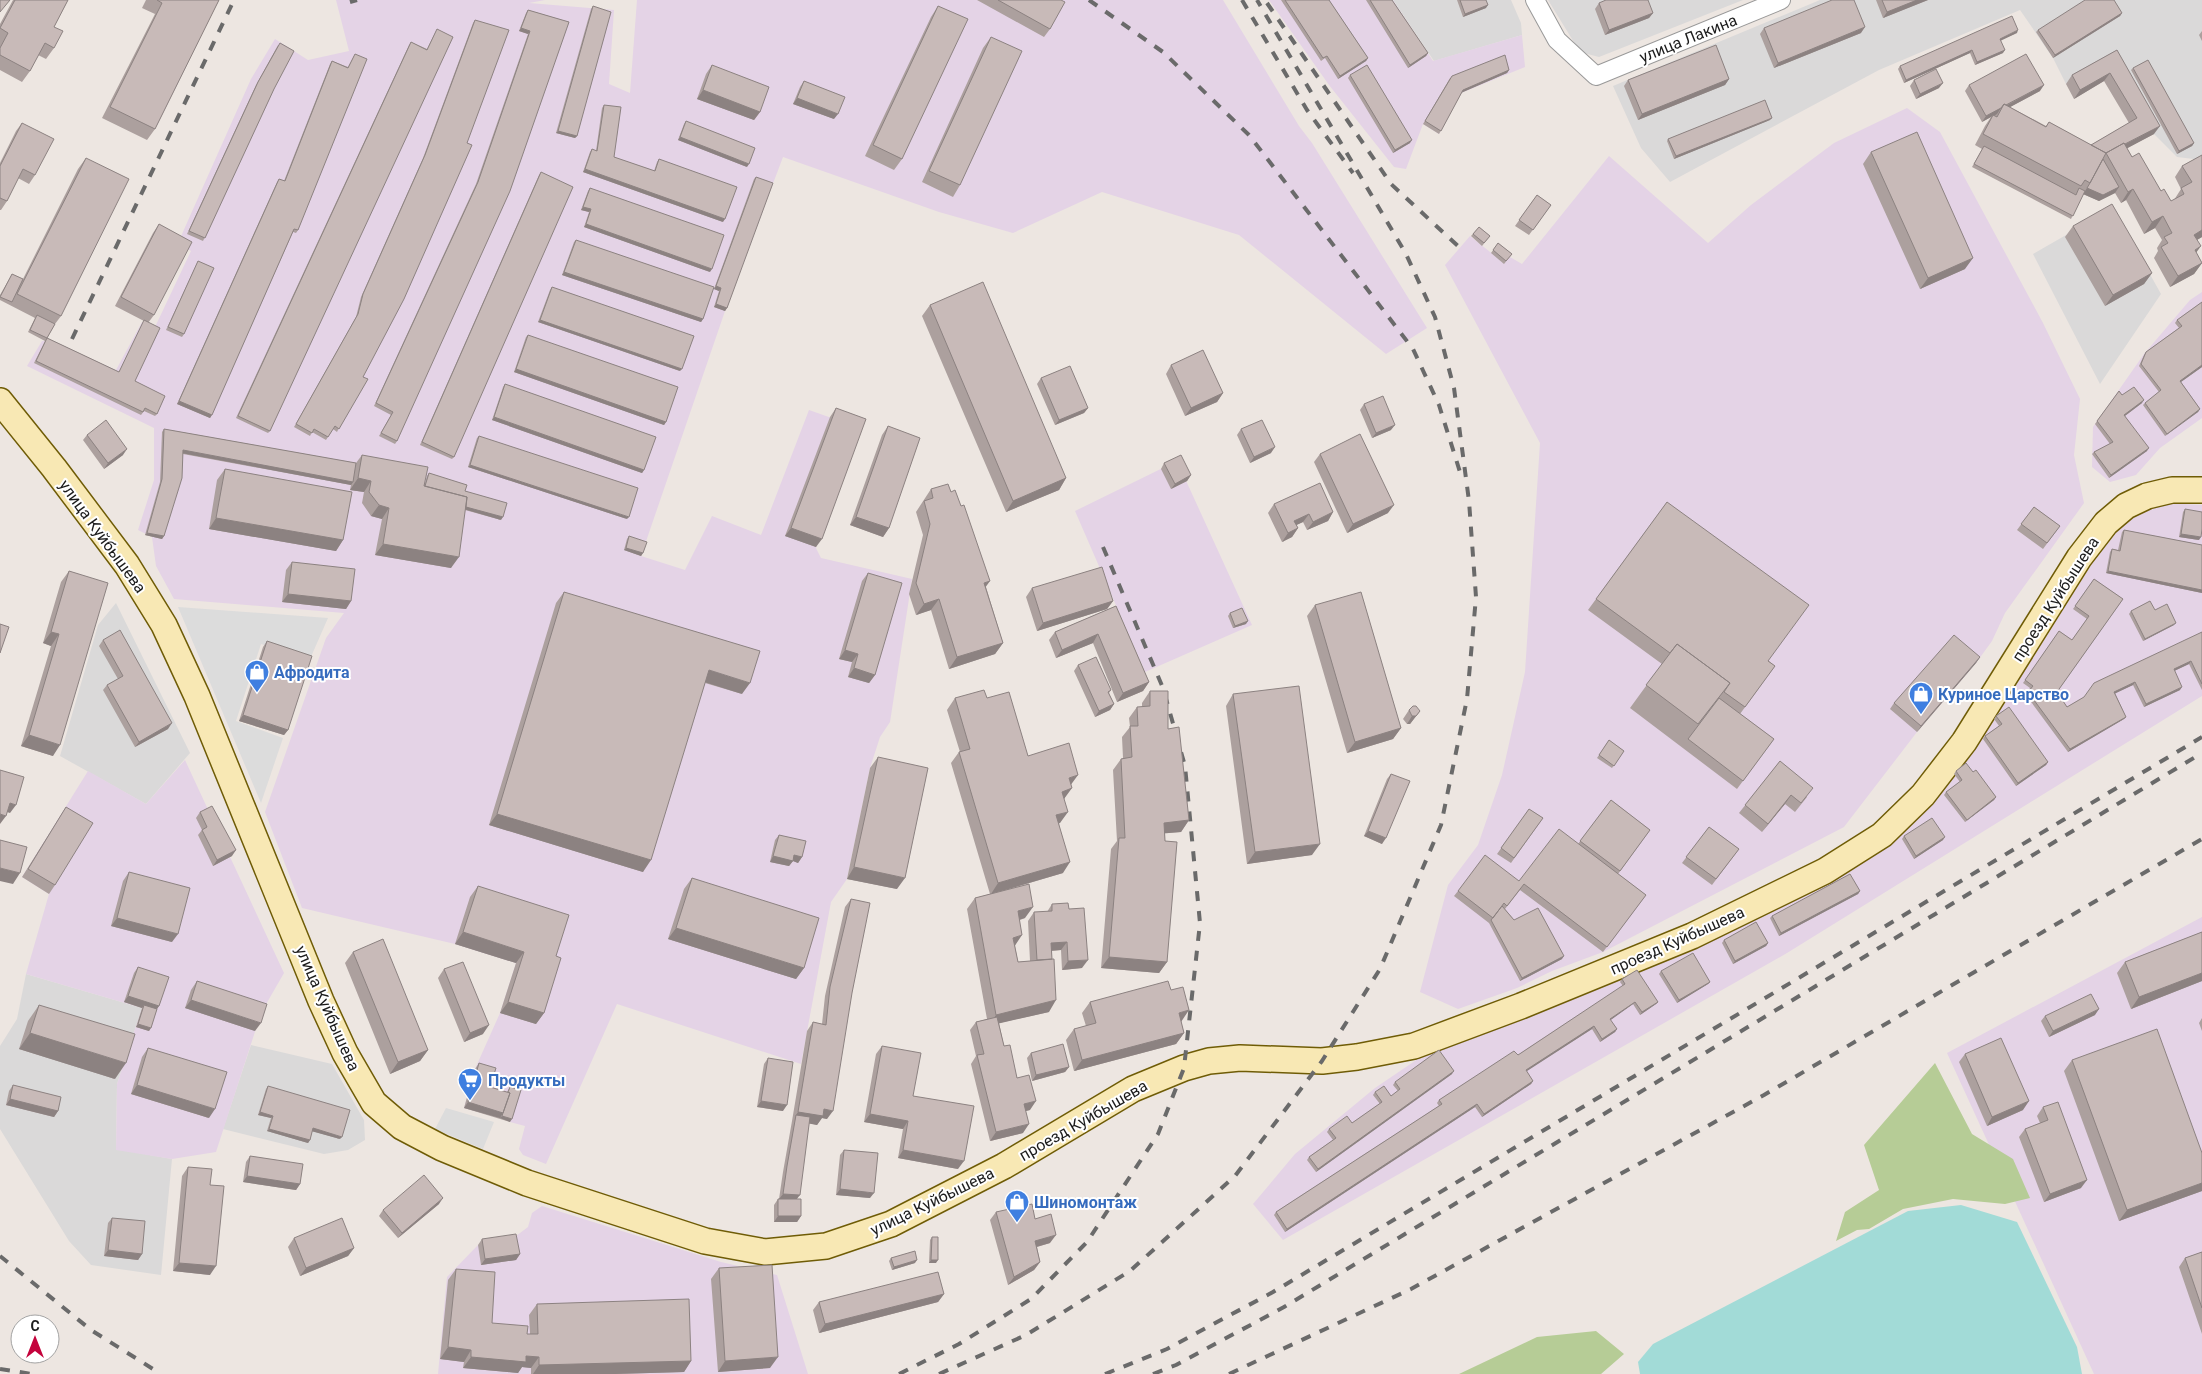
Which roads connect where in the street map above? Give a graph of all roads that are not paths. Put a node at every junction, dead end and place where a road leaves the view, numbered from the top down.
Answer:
1 (1535, 0) edge
2 (1781, 0) edge
3 (0, 401) edge
4 (2202, 490) edge
5 (1004, 1166) joint

1 - 2 street, улица Лакина
3 - 5 street, улица Куйбышева
4 - 5 street, проезд Куйбышева

